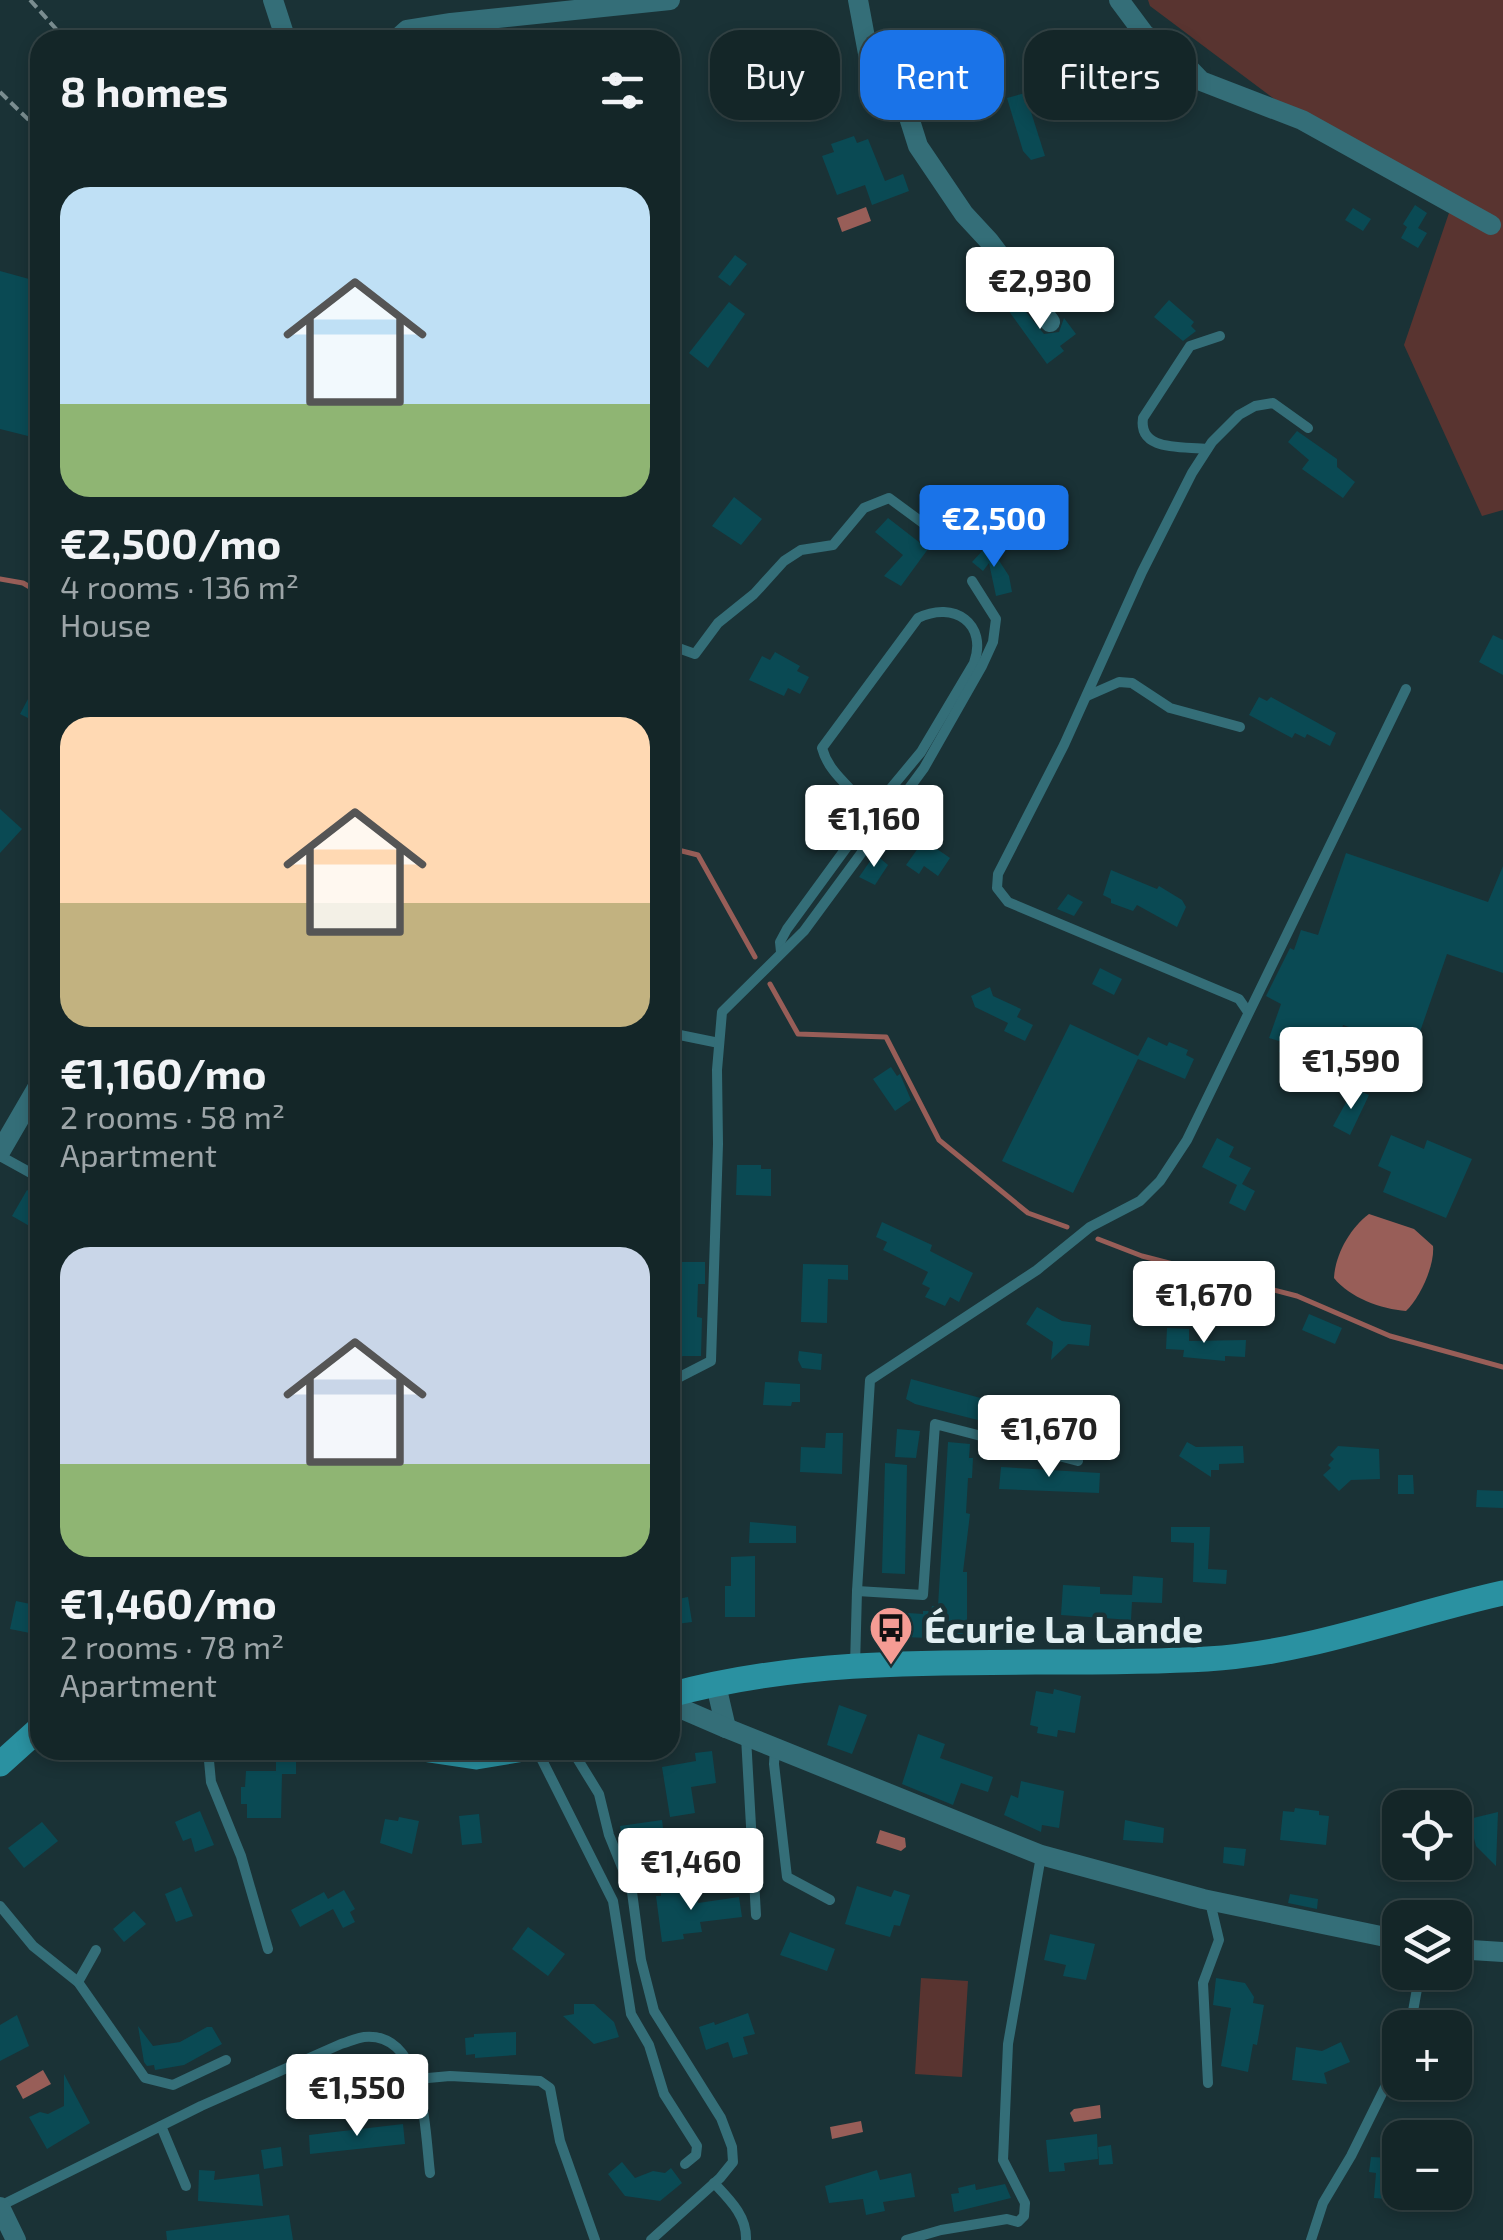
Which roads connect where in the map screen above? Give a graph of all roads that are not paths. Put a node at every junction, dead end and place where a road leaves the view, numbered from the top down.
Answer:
1 (273, 0) edge
2 (670, 0) edge
3 (858, 0) edge
4 (1119, 0) edge
5 (283, 30) edge
6 (407, 30) edge
7 (1491, 225) dead end
8 (1050, 322) dead end
9 (1220, 336) dead end
10 (1308, 428) dead end
11 (1207, 449) junction
12 (946, 540) dead end
13 (972, 580) dead end
14 (680, 649) edge
15 (1406, 689) dead end
16 (1086, 696) junction
17 (1240, 727) dead end
18 (871, 814) junction
19 (781, 952) junction
20 (1248, 1012) junction
21 (680, 1035) edge
22 (719, 1043) junction
23 (30, 1101) edge
24 (0, 1154) edge
25 (30, 1172) edge
26 (680, 1377) edge
27 (1078, 1461) dead end
28 (856, 1591) junction
29 (1503, 1594) edge
30 (855, 1668) junction
31 (716, 1685) junction
32 (680, 1695) edge
33 (680, 1707) edge
34 (726, 1728) junction
35 (746, 1736) junction
36 (30, 1737) edge
37 (775, 1748) junction
38 (209, 1760) edge
39 (542, 1760) edge
40 (578, 1760) edge
41 (0, 1764) edge
42 (1041, 1854) junction
43 (830, 1900) dead end
44 (1209, 1901) junction
45 (0, 1906) edge
46 (756, 1915) dead end
47 (1382, 1936) edge
48 (268, 1948) dead end
49 (96, 1950) dead end
50 (1472, 1950) edge
51 (1503, 1952) edge
52 (78, 1982) junction
53 (226, 2060) dead end
54 (417, 2080) junction
55 (1208, 2083) dead end
56 (1382, 2093) edge
57 (161, 2126) junction
58 (686, 2164) dead end
59 (430, 2173) dead end
60 (714, 2184) junction
61 (186, 2186) dead end
62 (0, 2207) edge
63 (16, 2240) edge
64 (595, 2240) edge
65 (651, 2240) edge
66 (746, 2240) edge
67 (906, 2240) edge
68 (1311, 2240) edge

1 - 5 street
2 - 6 street
3 - 8 street
4 - 7 street
9 - 11 lane
10 - 11 lane
11 - 16 lane
12 - 14 lane
13 - 19 lane
15 - 20 lane
16 - 17 lane
16 - 20 lane
18 - 18 lane
18 - 19 lane
19 - 22 lane
20 - 28 lane
21 - 22 lane
22 - 26 lane
23 - 24 street
24 - 25 lane
27 - 28 lane
28 - 30 lane
29 - 30 street
30 - 31 street
31 - 32 street
31 - 34 street
33 - 34 street
34 - 35 street
35 - 37 street
35 - 46 lane
36 - 41 street
37 - 42 street
37 - 43 lane
38 - 48 lane
39 - 58 lane
40 - 60 lane
42 - 44 street
42 - 67 lane
44 - 47 street
44 - 55 lane
45 - 52 lane
49 - 52 lane
50 - 51 street
52 - 53 lane
54 - 57 lane
54 - 59 lane
54 - 64 lane
56 - 68 lane
57 - 61 lane
57 - 62 lane
60 - 65 lane
60 - 66 lane
62 - 63 street

